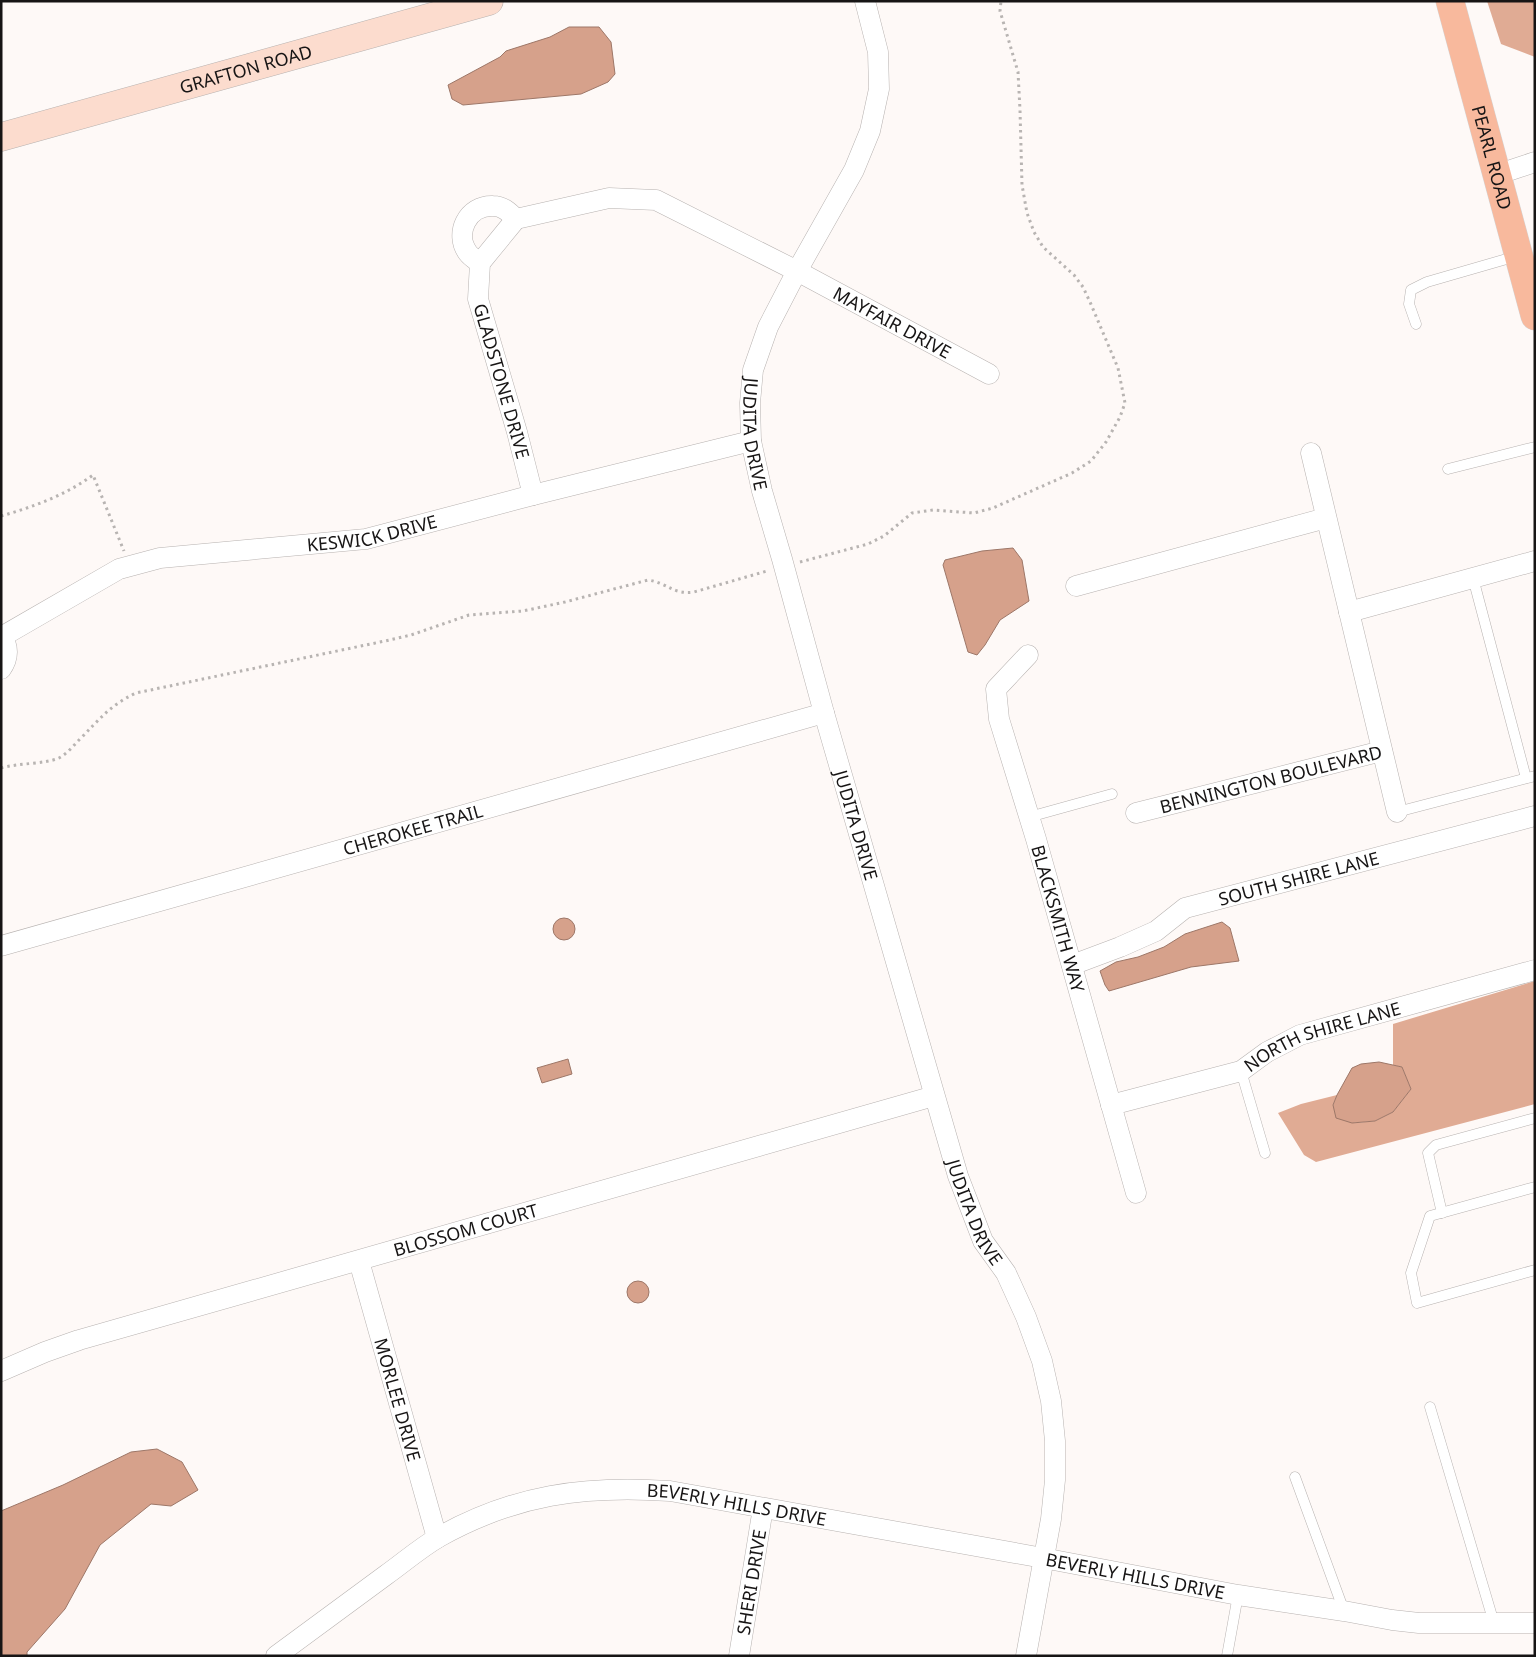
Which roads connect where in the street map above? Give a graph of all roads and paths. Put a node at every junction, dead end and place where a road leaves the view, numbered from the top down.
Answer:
1 (489, 1) edge
2 (865, 1) edge
3 (1001, 1) edge
4 (1450, 1) edge
5 (436, 8) edge
6 (1, 137) edge
7 (1535, 162) edge
8 (1496, 174) junction
9 (516, 219) junction
10 (480, 263) junction
11 (796, 271) junction
12 (1526, 271) edge
13 (1535, 316) edge
14 (1416, 324) dead end
15 (990, 374) dead end
16 (752, 441) junction
17 (1535, 447) edge
18 (1311, 453) dead end
19 (1448, 470) dead end
20 (533, 495) junction
21 (1, 516) edge
22 (1326, 518) junction
23 (1535, 561) edge
24 (130, 566) junction
25 (784, 566) junction
26 (1473, 578) junction
27 (1076, 586) dead end
28 (1349, 612) junction
29 (2, 636) edge
30 (1028, 655) dead end
31 (1, 668) edge
32 (824, 713) junction
33 (1382, 751) junction
34 (1, 768) edge
35 (1530, 777) edge
36 (1112, 794) dead end
37 (1397, 812) joint
38 (1136, 813) dead end
39 (1535, 816) edge
40 (1029, 817) junction
41 (1, 946) edge
42 (1072, 965) junction
43 (1535, 970) edge
44 (1241, 1071) junction
45 (934, 1096) junction
46 (1111, 1105) junction
47 (1535, 1118) edge
48 (1265, 1153) dead end
49 (1535, 1187) edge
50 (1136, 1193) dead end
51 (1442, 1213) junction
52 (359, 1261) junction
53 (1535, 1270) edge
54 (1, 1371) edge
55 (1430, 1407) dead end
56 (1295, 1477) dead end
57 (763, 1508) junction
58 (437, 1538) junction
59 (1043, 1558) junction
60 (1238, 1595) junction
61 (1344, 1611) junction
62 (1494, 1623) junction
63 (1535, 1623) edge
64 (276, 1656) edge
65 (739, 1656) edge
66 (1026, 1656) edge
67 (1227, 1656) edge

1 - 5 street, GRAFTON ROAD
2 - 11 street, JUDITA DRIVE
3 - 25 path
4 - 8 main road, PEARL ROAD
5 - 6 street, GRAFTON ROAD
7 - 8 street
8 - 12 main road, PEARL ROAD
9 - 10 street
9 - 10 street
9 - 11 street, MAYFAIR DRIVE
10 - 20 street, GLADSTONE DRIVE
11 - 15 street, MAYFAIR DRIVE
11 - 16 street, JUDITA DRIVE
12 - 13 main road, PEARL ROAD
12 - 14 lane
16 - 20 street, KESWICK DRIVE
16 - 25 street, JUDITA DRIVE
17 - 19 lane
18 - 22 street, BENNINGTON BOULEVARD
20 - 24 street, KESWICK DRIVE
21 - 24 path
22 - 27 street
22 - 28 street, BENNINGTON BOULEVARD
23 - 26 street
24 - 29 street, KESWICK DRIVE
25 - 32 street, JUDITA DRIVE
25 - 34 path
26 - 28 street
26 - 35 lane
28 - 33 street, BENNINGTON BOULEVARD
29 - 31 street, KESWICK DRIVE
30 - 40 street, BLACKSMITH WAY
32 - 41 street, CHEROKEE TRAIL
32 - 45 street, JUDITA DRIVE
33 - 37 street
33 - 38 street, BENNINGTON BOULEVARD
35 - 37 lane
36 - 40 lane
39 - 42 street, SOUTH SHIRE LANE
40 - 42 street, BLACKSMITH WAY
42 - 46 street, BLACKSMITH WAY
43 - 44 street, NORTH SHIRE LANE
44 - 46 street, NORTH SHIRE LANE
44 - 48 lane
45 - 52 street, BLOSSOM COURT
45 - 59 street, JUDITA DRIVE
46 - 50 street, BLACKSMITH WAY
47 - 51 lane
49 - 51 lane
51 - 53 lane
52 - 54 street, BLOSSOM COURT
52 - 58 street, MORLEE DRIVE
55 - 62 lane
56 - 61 lane
57 - 58 street, BEVERLY HILLS DRIVE
57 - 59 street, BEVERLY HILLS DRIVE
57 - 65 street, SHERI DRIVE
58 - 64 street, BEVERLY HILLS DRIVE
59 - 60 street, BEVERLY HILLS DRIVE
59 - 66 street, JUDITA DRIVE
60 - 61 street, BEVERLY HILLS DRIVE
60 - 67 lane, BEVERLY HILLS DRIVE
61 - 62 street, BEVERLY HILLS DRIVE
62 - 63 street, BEVERLY HILLS DRIVE

